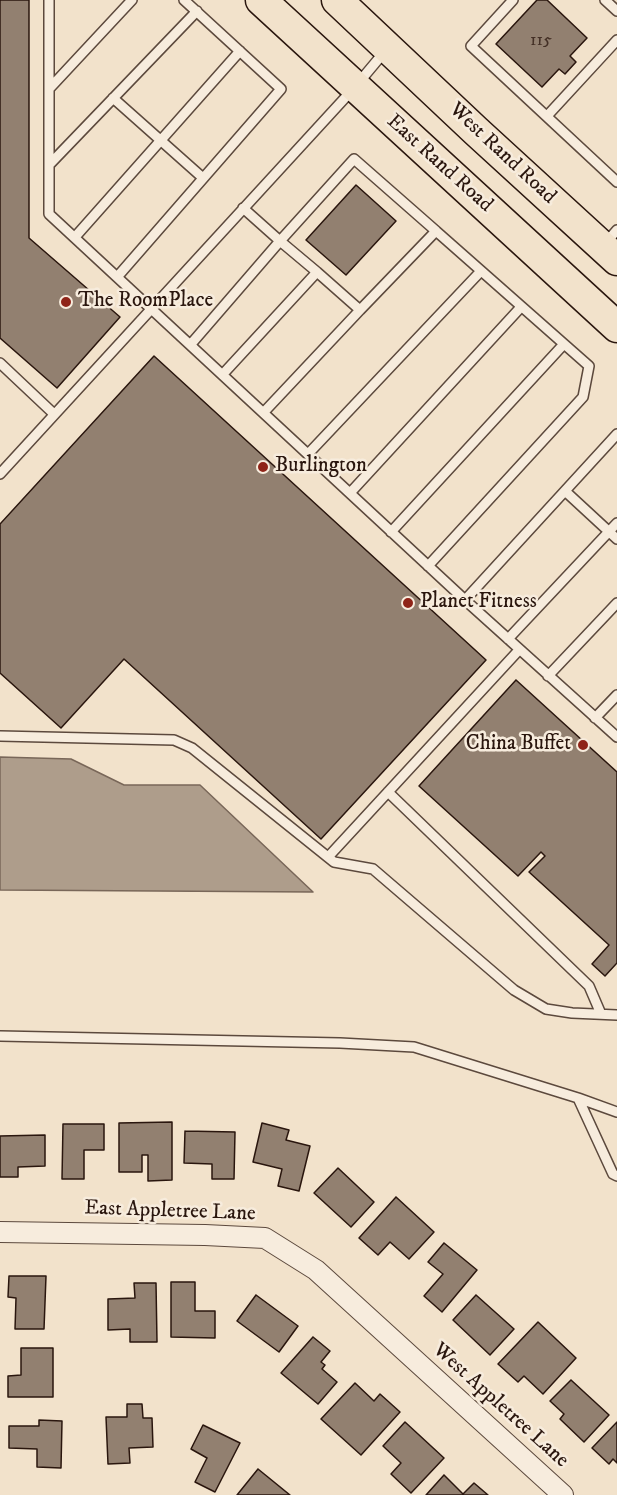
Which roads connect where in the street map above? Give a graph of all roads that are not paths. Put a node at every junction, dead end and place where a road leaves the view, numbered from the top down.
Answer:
1 (132, 0) edge
2 (184, 0) edge
3 (261, 0) edge
4 (337, 0) edge
5 (513, 0) edge
6 (605, 0) edge
7 (51, 2) edge
8 (197, 11) junction
9 (617, 11) edge
10 (617, 40) edge
11 (388, 47) junction
12 (240, 51) junction
13 (355, 87) junction
14 (49, 89) junction
15 (113, 98) junction
16 (547, 116) junction
17 (161, 140) junction
18 (49, 165) junction
19 (204, 178) junction
20 (617, 182) edge
21 (243, 208) junction
22 (435, 231) junction
23 (75, 237) junction
24 (280, 241) junction
25 (612, 245) edge
26 (481, 271) junction
27 (317, 272) junction
28 (117, 276) junction
29 (521, 307) junction
30 (152, 308) junction
31 (360, 310) junction
32 (617, 327) edge
33 (191, 344) junction
34 (564, 344) junction
35 (0, 363) edge
36 (223, 374) junction
37 (264, 412) junction
38 (54, 414) junction
39 (617, 434) edge
40 (308, 454) junction
41 (0, 474) edge
42 (565, 491) junction
43 (350, 493) junction
44 (617, 523) edge
45 (391, 532) junction
46 (609, 532) junction
47 (617, 539) edge
48 (428, 566) junction
49 (465, 600) junction
50 (617, 603) edge
51 (508, 639) junction
52 (519, 650) junction
53 (548, 676) junction
54 (617, 695) edge
55 (595, 718) junction
56 (0, 736) edge
57 (617, 737) edge
58 (388, 792) junction
59 (328, 856) junction
60 (601, 1014) junction
61 (617, 1015) edge
62 (0, 1036) edge
63 (578, 1098) junction
64 (617, 1112) edge
65 (617, 1176) edge
66 (0, 1232) edge
67 (405, 1352) joint
68 (563, 1495) edge

1 - 14 lane
2 - 8 lane
3 - 13 main road, East Rand Road
4 - 11 main road
5 - 16 lane
6 - 9 lane
7 - 14 lane
8 - 12 lane
8 - 15 lane
10 - 16 lane
11 - 13 lane
11 - 25 main road, West Rand Road
12 - 17 lane
12 - 19 lane
13 - 21 lane
13 - 32 main road, East Rand Road
14 - 18 lane
15 - 17 lane
15 - 18 lane
16 - 20 lane
17 - 19 lane
17 - 23 lane
18 - 23 lane
19 - 28 lane
21 - 24 lane
21 - 30 lane
22 - 24 lane
22 - 26 lane
22 - 31 lane
23 - 28 lane
24 - 27 lane
24 - 33 lane
26 - 29 lane
26 - 40 lane
27 - 31 lane
27 - 36 lane
28 - 30 lane
29 - 34 lane
29 - 43 lane
30 - 33 lane
30 - 38 lane
31 - 37 lane
33 - 36 lane
34 - 45 lane
34 - 48 lane
35 - 38 lane
36 - 37 lane
37 - 40 lane
38 - 41 lane
39 - 42 lane
40 - 43 lane
42 - 46 lane
42 - 49 lane
43 - 45 lane
44 - 46 lane
45 - 48 lane
46 - 47 lane
46 - 51 lane
48 - 49 lane
49 - 51 lane
50 - 53 lane
51 - 52 lane
52 - 53 lane
52 - 58 lane
53 - 55 lane
54 - 55 lane
55 - 57 lane
56 - 59 lane
58 - 59 lane
58 - 60 lane
59 - 60 lane
60 - 61 lane
62 - 63 lane
63 - 64 lane
63 - 65 lane
66 - 67 street, East Appletree Lane
67 - 68 street, West Appletree Lane

